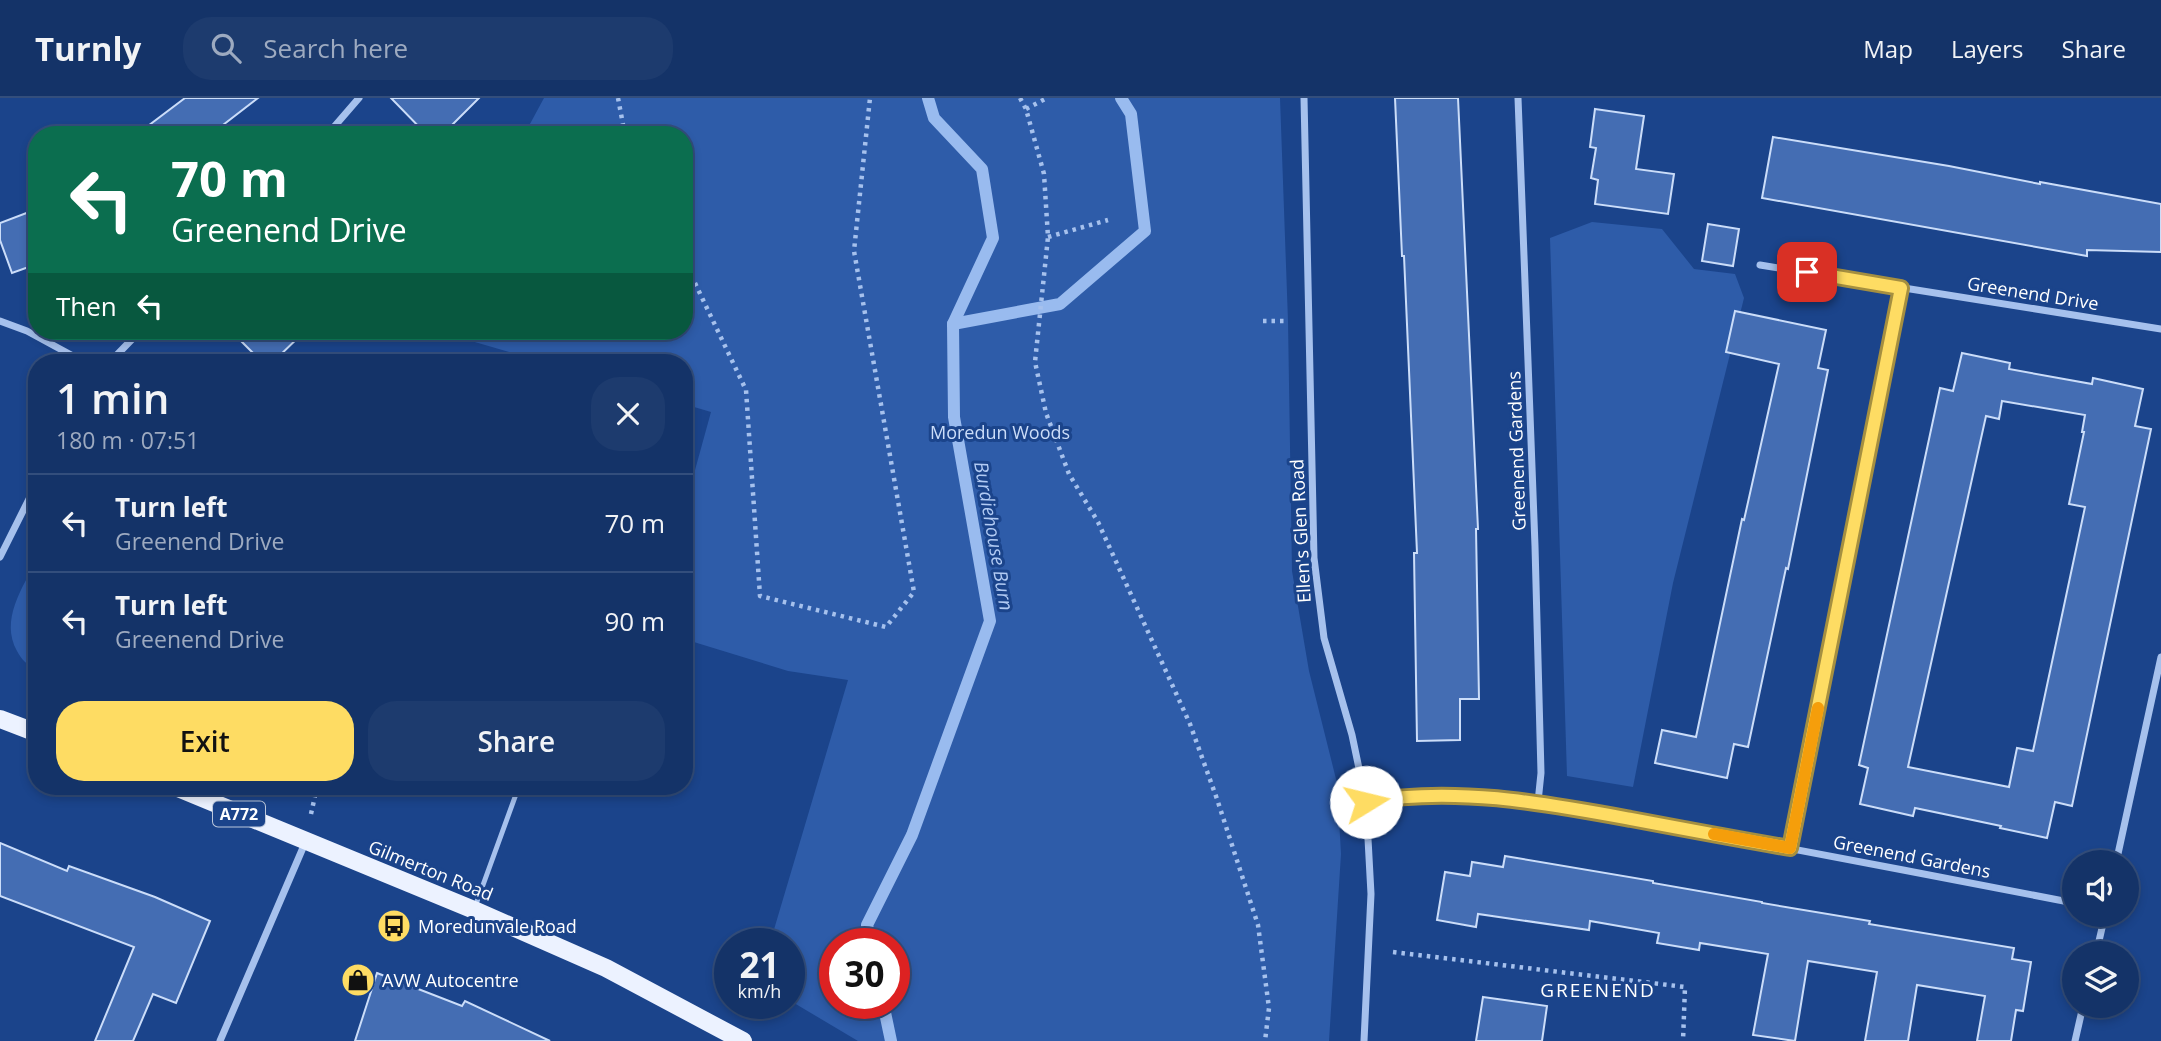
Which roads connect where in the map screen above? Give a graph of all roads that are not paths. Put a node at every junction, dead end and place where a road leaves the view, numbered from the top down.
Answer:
1 (359, 98) edge
2 (1304, 98) edge
3 (1518, 98) edge
4 (335, 126) edge
5 (1760, 265) dead end
6 (1901, 288) junction
7 (0, 321) edge
8 (2161, 329) edge
9 (28, 332) edge
10 (44, 340) edge
11 (131, 340) edge
12 (69, 354) edge
13 (118, 354) edge
14 (28, 501) edge
15 (0, 557) edge
16 (2161, 657) edge
17 (0, 719) edge
18 (28, 730) edge
19 (194, 795) edge
20 (516, 795) edge
21 (1366, 802) junction
22 (1538, 802) junction
23 (305, 842) junction
24 (1790, 848) junction
25 (2119, 850) edge
26 (2062, 901) edge
27 (474, 910) junction
28 (2080, 1018) edge
29 (220, 1041) edge
30 (743, 1041) edge
31 (1364, 1041) edge
32 (2075, 1041) edge

1 - 4 street
2 - 21 street, Ellen's Glen Road
3 - 22 street, Greenend Gardens
5 - 6 street, Greenend Drive
6 - 8 street, Greenend Drive
6 - 24 street
7 - 9 street
10 - 12 street
11 - 13 street
14 - 15 street
16 - 25 street
17 - 18 main road
19 - 23 main road, Gilmerton Road / A772
20 - 27 lane
21 - 22 street, Greenend Gardens
21 - 31 street, Ellen's Glen Road
22 - 24 street, Greenend Gardens
23 - 27 main road, Gilmerton Road / A772
23 - 29 street
24 - 26 street, Greenend Gardens
27 - 30 main road, Gilmerton Road / A772
28 - 32 street

